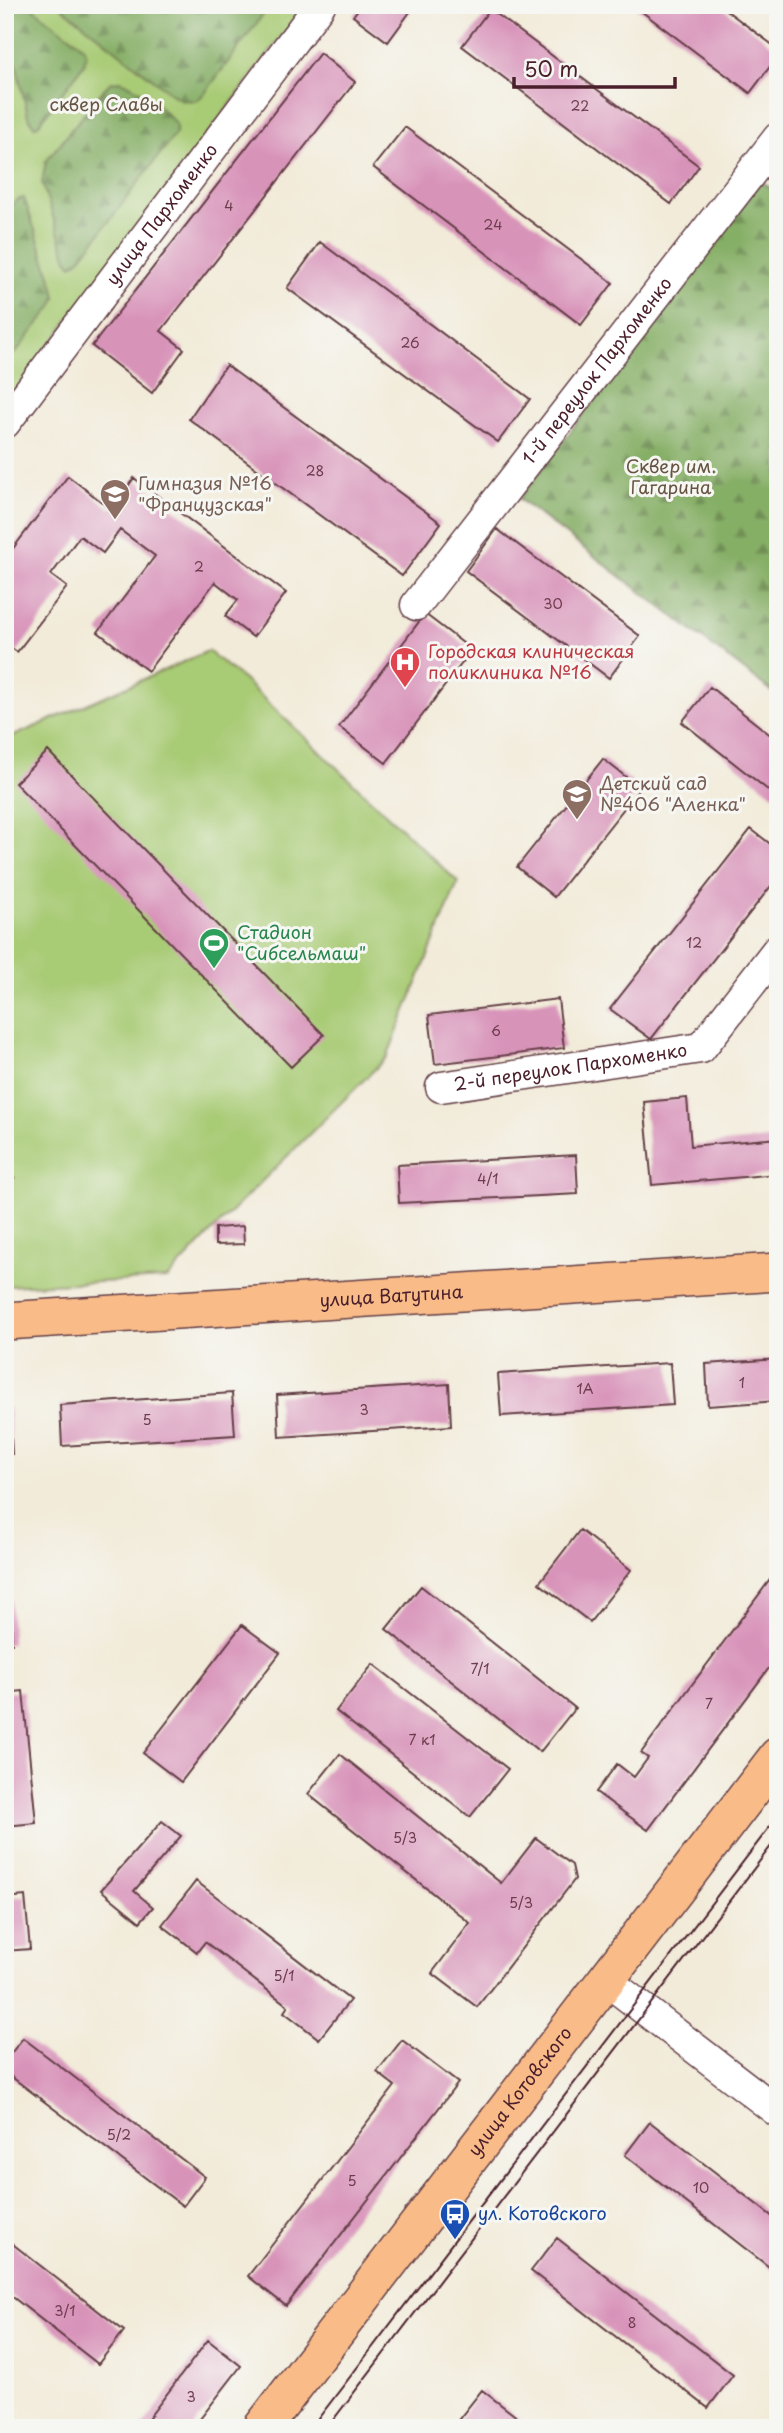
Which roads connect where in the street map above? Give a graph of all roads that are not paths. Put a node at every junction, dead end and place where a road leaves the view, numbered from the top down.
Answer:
1 (320, 5) edge
2 (778, 138) edge
3 (5, 423) edge
4 (416, 605) dead end
5 (778, 949) edge
6 (441, 1087) dead end
7 (778, 1272) edge
8 (5, 1321) edge
9 (778, 1756) edge
10 (606, 1980) junction
11 (778, 2112) edge
12 (262, 2428) edge

1 - 3 street, улица Пархоменко
2 - 4 street, 1-й переулок Пархоменко
5 - 6 street, 2-й переулок Пархоменко
7 - 8 main road, улица Ватутина
9 - 10 main road, улица Котовского
10 - 11 street
10 - 12 main road, улица Котовского

